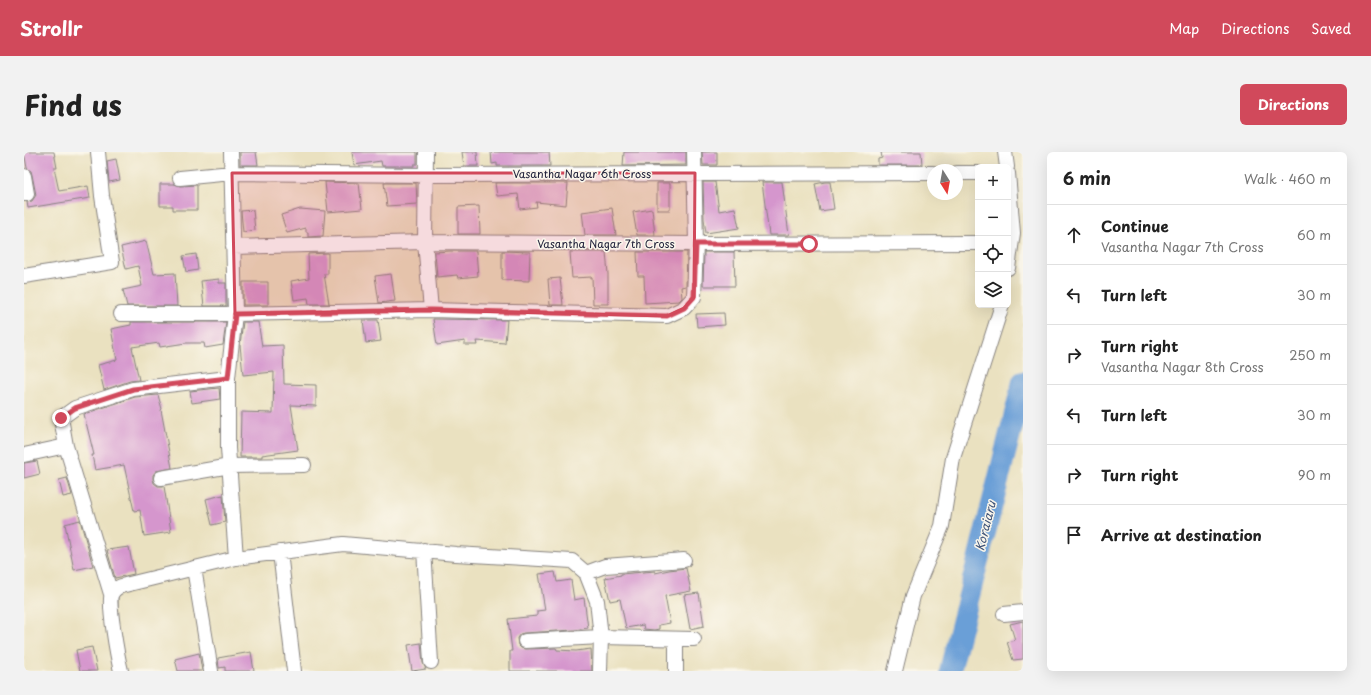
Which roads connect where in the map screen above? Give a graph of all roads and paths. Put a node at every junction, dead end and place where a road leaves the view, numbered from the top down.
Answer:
1 (98, 152) edge
2 (231, 152) edge
3 (426, 152) edge
4 (694, 152) edge
5 (1005, 152) edge
6 (1007, 164) edge
7 (232, 173) junction
8 (695, 173) junction
9 (927, 173) edge
10 (963, 173) edge
11 (975, 173) edge
12 (425, 175) junction
13 (24, 176) edge
14 (180, 178) dead end
15 (24, 194) edge
16 (1010, 200) edge
17 (1011, 240) edge
18 (425, 242) junction
19 (975, 243) edge
20 (696, 244) junction
21 (234, 247) junction
22 (24, 276) edge
23 (1001, 308) edge
24 (431, 310) junction
25 (122, 314) dead end
26 (235, 314) junction
27 (228, 378) junction
28 (66, 446) junction
29 (24, 455) edge
30 (304, 465) dead end
31 (230, 466) junction
32 (161, 478) dead end
33 (424, 550) junction
34 (280, 552) junction
35 (236, 558) junction
36 (684, 560) dead end
37 (194, 568) junction
38 (586, 573) junction
39 (111, 594) junction
40 (1023, 612) edge
41 (1004, 614) dead end
42 (600, 637) junction
43 (676, 639) junction
44 (694, 639) dead end
45 (525, 641) dead end
46 (431, 662) dead end
47 (121, 671) edge
48 (211, 671) edge
49 (294, 671) edge
50 (600, 671) edge
51 (676, 671) edge
52 (894, 671) edge

1 - 22 street
2 - 7 street
3 - 12 street
4 - 8 street
5 - 6 street
7 - 12 street, Vasantha Nagar 6th Cross
7 - 14 street, Vasantha Nagar 6th Cross
7 - 21 street
8 - 9 street, Vasantha Nagar 6th Cross
8 - 12 street, Vasantha Nagar 6th Cross
8 - 20 street
10 - 11 street
12 - 18 street
13 - 15 street
16 - 17 street
18 - 20 street, Vasantha Nagar 7th Cross
18 - 21 street, Vasantha Nagar 7th Cross
18 - 24 street
19 - 20 street, Vasantha Nagar 7th Cross
20 - 24 street
21 - 26 street
23 - 52 street
24 - 26 street
25 - 26 street
26 - 27 street
27 - 28 street
27 - 31 street
28 - 29 street
28 - 39 street
30 - 31 street
31 - 32 street
31 - 35 street
33 - 34 street
33 - 38 street
33 - 46 street
34 - 35 street
34 - 49 street
35 - 37 street
36 - 38 street
37 - 39 street
37 - 48 street
38 - 42 street
39 - 47 street
40 - 41 street
42 - 43 street
42 - 45 street
42 - 50 street
43 - 44 street
43 - 51 street

